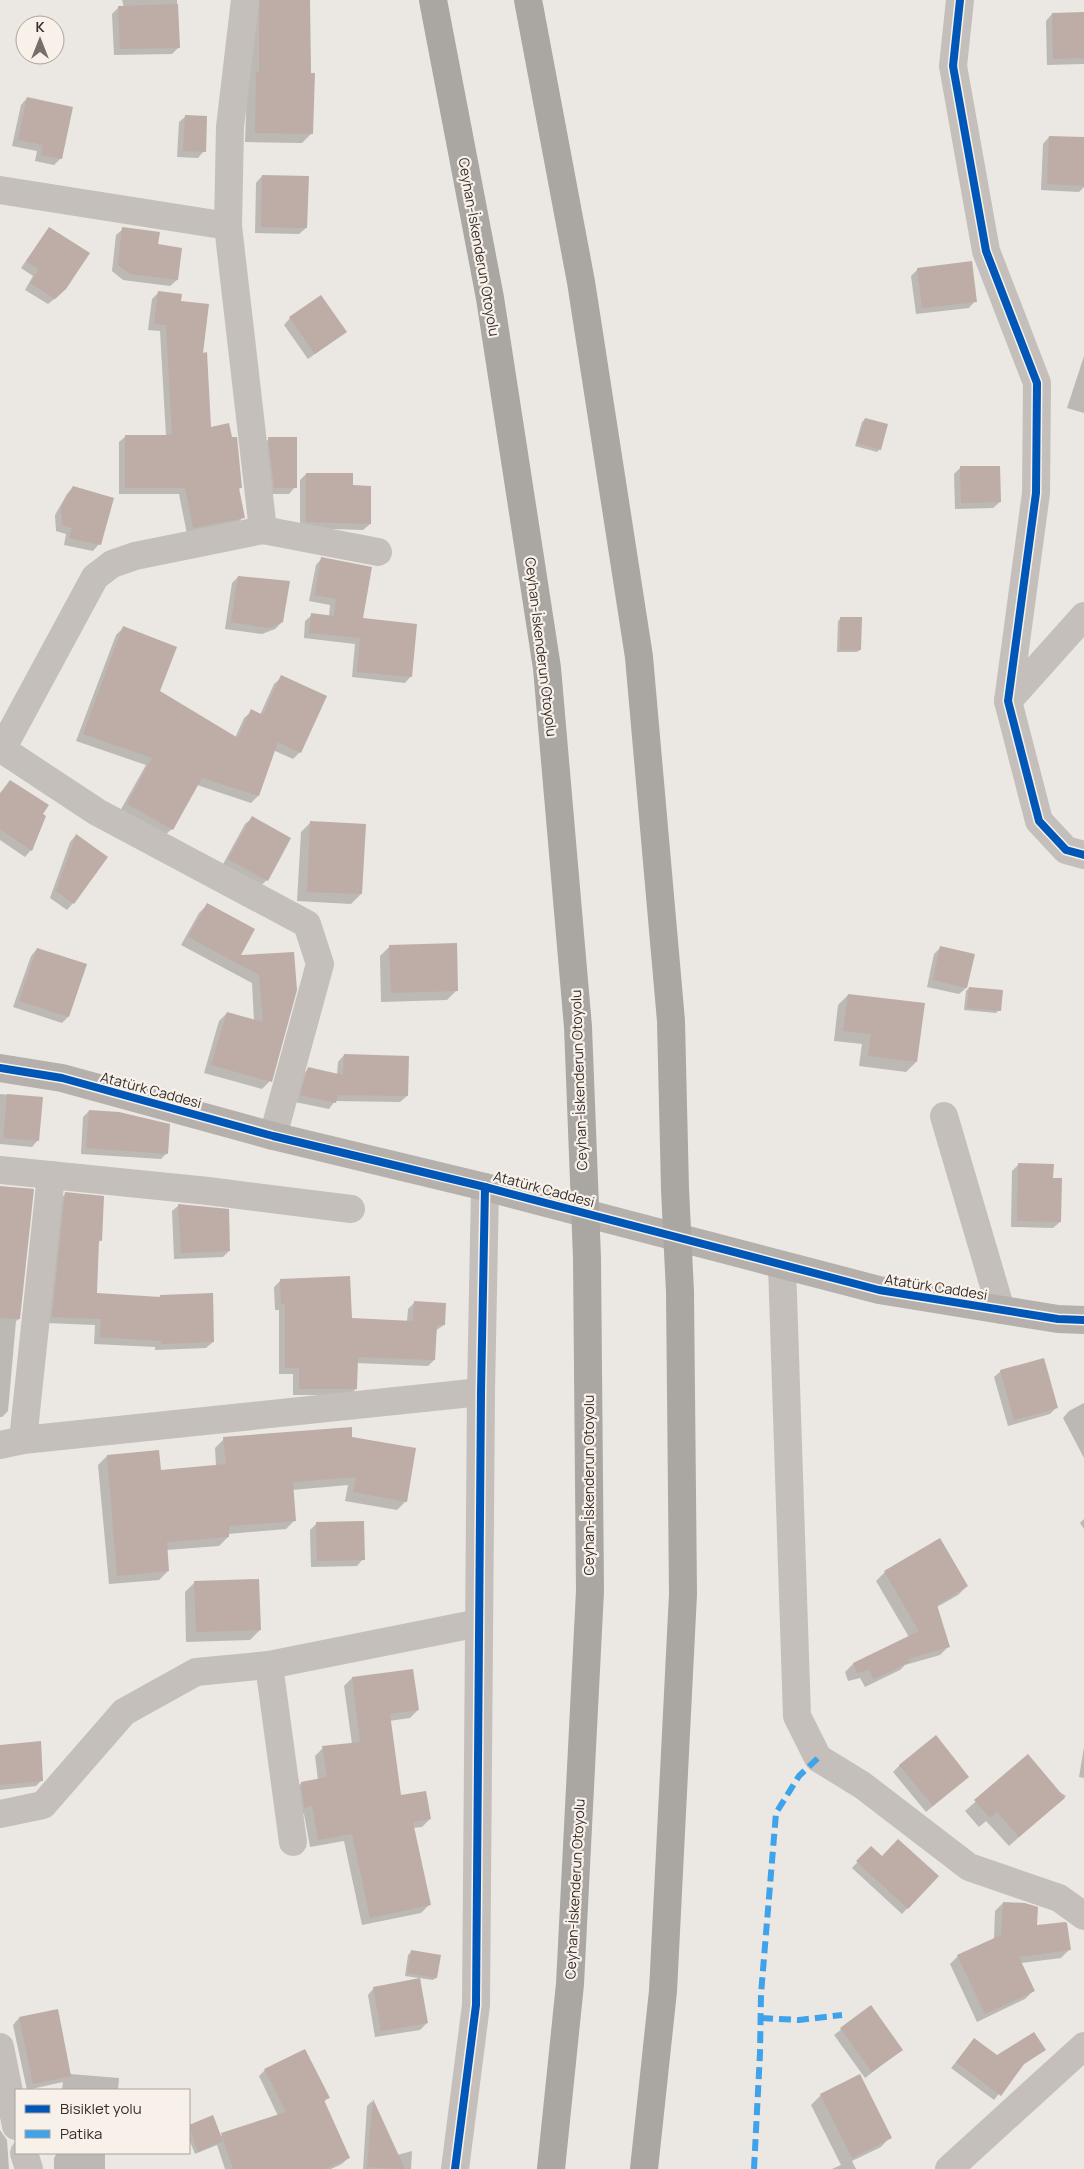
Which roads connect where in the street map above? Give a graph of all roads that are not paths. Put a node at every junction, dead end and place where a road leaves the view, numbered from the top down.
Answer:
1 (245, 0) edge
2 (433, 0) edge
3 (528, 0) edge
4 (960, 0) edge
5 (0, 190) edge
6 (228, 226) junction
7 (263, 530) junction
8 (378, 552) dead end
9 (1084, 616) edge
10 (1008, 701) junction
11 (1, 749) edge
12 (1084, 855) edge
13 (0, 1068) edge
14 (944, 1116) dead end
15 (273, 1136) junction
16 (0, 1170) edge
17 (51, 1175) junction
18 (485, 1187) junction
19 (351, 1209) dead end
20 (782, 1265) junction
21 (1001, 1310) junction
22 (1084, 1320) edge
23 (481, 1392) junction
24 (12, 1442) edge
25 (479, 1623) junction
26 (269, 1665) junction
27 (0, 1814) edge
28 (293, 1842) dead end
29 (1084, 1916) edge
30 (1084, 2046) edge
31 (0, 2047) edge
32 (15, 2121) edge
33 (24, 2154) edge
34 (29, 2169) edge
35 (455, 2169) edge
36 (551, 2169) edge
37 (644, 2169) edge
38 (949, 2169) edge

1 - 6 street
2 - 36 highway, Ceyhan-İskenderun Otoyolu
3 - 37 highway
4 - 10 street
5 - 6 street
6 - 7 street
7 - 8 street
7 - 11 street
9 - 10 street
10 - 12 street
11 - 15 street
13 - 15 street, Atatürk Caddesi
14 - 21 street
15 - 18 street, Atatürk Caddesi
16 - 17 street
17 - 19 street
17 - 24 street
18 - 20 street, Atatürk Caddesi
18 - 23 street
20 - 21 street, Atatürk Caddesi
20 - 29 street
21 - 22 street, Atatürk Caddesi
23 - 24 street
23 - 25 street
25 - 26 street
25 - 35 street
26 - 27 street
26 - 28 street
30 - 38 street
31 - 32 street
33 - 34 street

